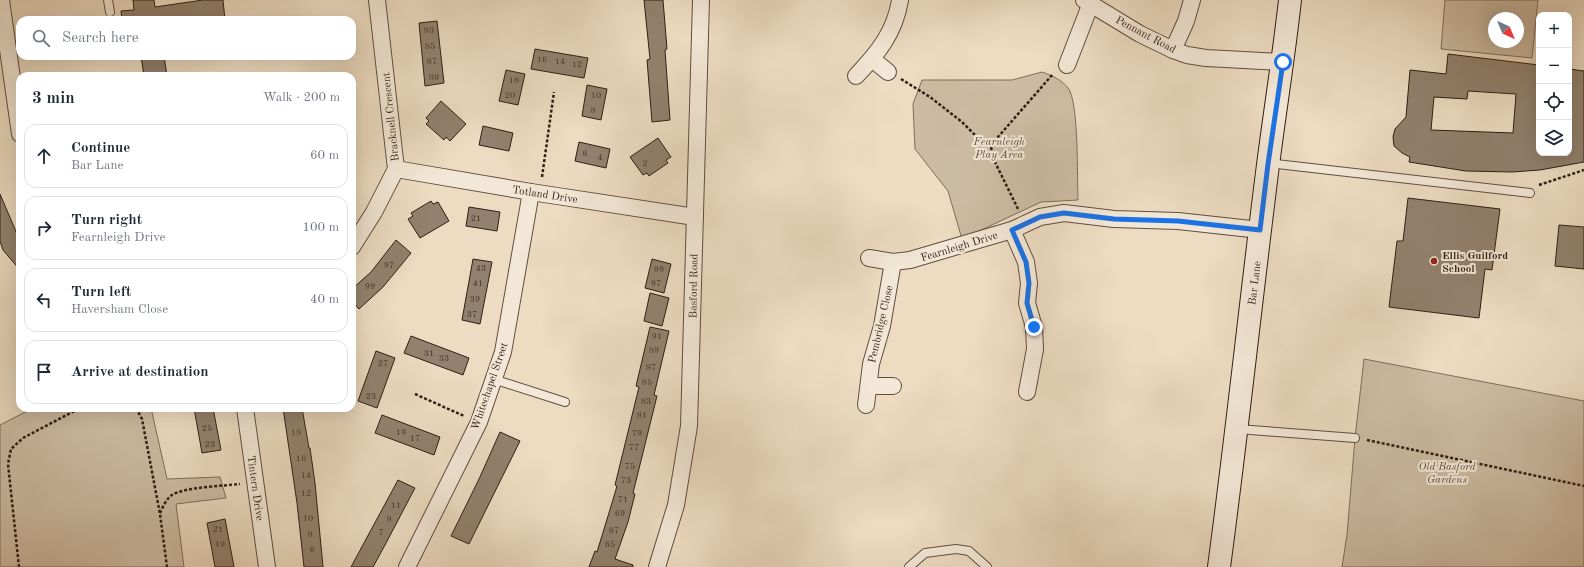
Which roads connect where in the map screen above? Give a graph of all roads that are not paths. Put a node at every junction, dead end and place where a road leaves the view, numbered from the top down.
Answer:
1 (1, 0) edge
2 (108, 0) edge
3 (377, 0) edge
4 (701, 0) edge
5 (900, 0) edge
6 (1192, 0) edge
7 (1290, 0) edge
8 (1087, 2) edge
9 (110, 12) dead end
10 (1173, 50) junction
11 (872, 59) junction
12 (1283, 62) junction
13 (1066, 65) road end
14 (888, 72) road end
15 (856, 76) dead end
16 (16, 106) edge
17 (1268, 164) junction
18 (396, 169) junction
19 (535, 192) junction
20 (1530, 193) road end
21 (695, 217) junction
22 (1018, 227) junction
23 (1260, 230) junction
24 (356, 241) edge
25 (869, 258) dead end
26 (893, 262) junction
27 (493, 379) junction
28 (868, 386) junction
29 (893, 386) dead end
30 (1027, 392) dead end
31 (565, 402) dead end
32 (866, 405) dead end
33 (246, 412) edge
34 (1237, 429) junction
35 (1354, 438) road end
36 (267, 567) edge
37 (407, 567) edge
38 (656, 567) edge
39 (909, 567) edge
40 (987, 567) edge
41 (1219, 567) edge

1 - 16 street
2 - 9 lane
3 - 18 street, Bracknell Crescent
4 - 21 street, Basford Road
5 - 11 street
6 - 10 street
7 - 12 street, Bar Lane
8 - 10 street, Pennant Road
8 - 13 street
10 - 12 street, Pennant Road
11 - 14 street
11 - 15 street
12 - 17 street, Bar Lane
17 - 20 lane
17 - 23 street, Bar Lane
18 - 19 street, Totland Drive
18 - 24 street, Bracknell Crescent
19 - 21 street, Totland Drive
19 - 27 street, Whitechapel Street
21 - 38 street, Basford Road
22 - 23 street, Fearnleigh Drive
22 - 26 street, Fearnleigh Drive
22 - 30 street
23 - 34 street, Bar Lane
25 - 26 street, Fearnleigh Drive
26 - 28 street, Pembridge Close
27 - 31 lane
27 - 37 street, Whitechapel Street
28 - 29 street
28 - 32 street, Pembridge Close
33 - 36 street, Tintern Drive
34 - 35 lane
34 - 41 street, Bar Lane
39 - 40 lane

